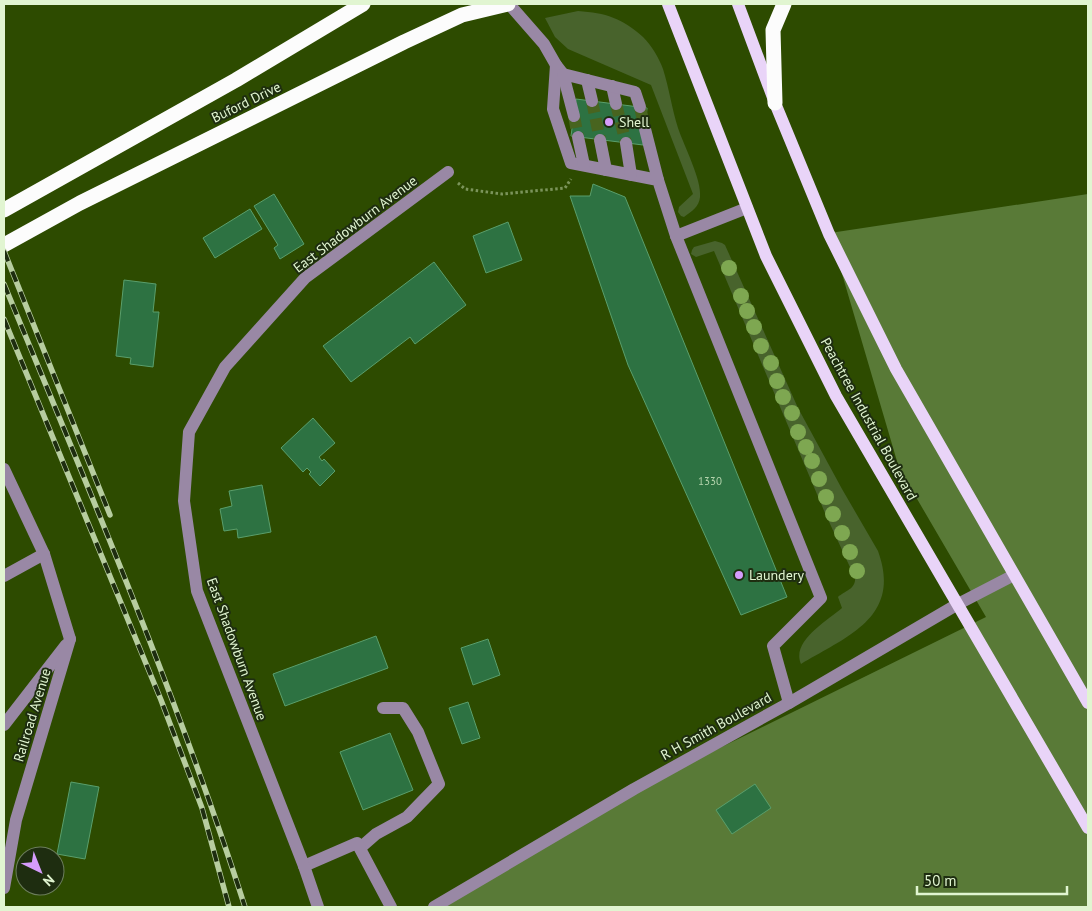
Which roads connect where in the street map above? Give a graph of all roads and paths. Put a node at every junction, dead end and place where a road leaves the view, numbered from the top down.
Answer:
1 (363, 4) edge
2 (509, 4) edge
3 (668, 4) edge
4 (738, 4) edge
5 (784, 4) edge
6 (559, 70) junction
7 (587, 80) junction
8 (612, 86) junction
9 (592, 101) tunnel mouth
10 (776, 103) junction
11 (616, 104) tunnel mouth
12 (640, 107) tunnel mouth
13 (574, 116) tunnel mouth
14 (645, 128) tunnel mouth
15 (578, 137) tunnel mouth
16 (600, 140) tunnel mouth
17 (626, 143) tunnel mouth
18 (578, 164) junction
19 (606, 170) junction
20 (448, 172) joint
21 (631, 175) junction
22 (658, 180) junction
23 (747, 208) junction
24 (4, 210) edge
25 (676, 236) junction
26 (4, 245) edge
27 (4, 469) edge
28 (44, 554) junction
29 (1014, 575) junction
30 (4, 576) edge
31 (958, 604) junction
32 (70, 639) junction
33 (789, 703) junction
34 (1088, 703) edge
35 (383, 708) dead end
36 (4, 725) edge
37 (1088, 828) edge
38 (360, 848) junction
39 (304, 866) junction
40 (4, 888) edge
41 (318, 907) edge
42 (391, 907) edge
43 (434, 907) edge

1 - 24 highway, Buford Drive
2 - 6 street
2 - 26 highway, Buford Drive
3 - 23 main road, Peachtree Industrial Boulevard
4 - 10 main road
5 - 10 highway
6 - 7 street
6 - 13 street
6 - 18 street
7 - 8 street
7 - 9 street
8 - 11 street
8 - 12 street
10 - 29 main road
14 - 22 street
15 - 18 street
16 - 19 street
17 - 21 street
18 - 19 street
18 - 20 path
19 - 21 street
20 - 39 street, East Shadowburn Avenue
21 - 22 street
22 - 25 street
23 - 25 street
23 - 31 main road, Peachtree Industrial Boulevard
25 - 33 street
27 - 28 street
28 - 30 street
28 - 32 street
29 - 31 street, R H Smith Boulevard
29 - 34 main road
31 - 33 street, R H Smith Boulevard
31 - 37 main road, Peachtree Industrial Boulevard
32 - 36 street
32 - 40 street, Railroad Avenue
33 - 43 street, R H Smith Boulevard
35 - 38 street
38 - 39 street
38 - 42 street
39 - 41 street, East Shadowburn Avenue

